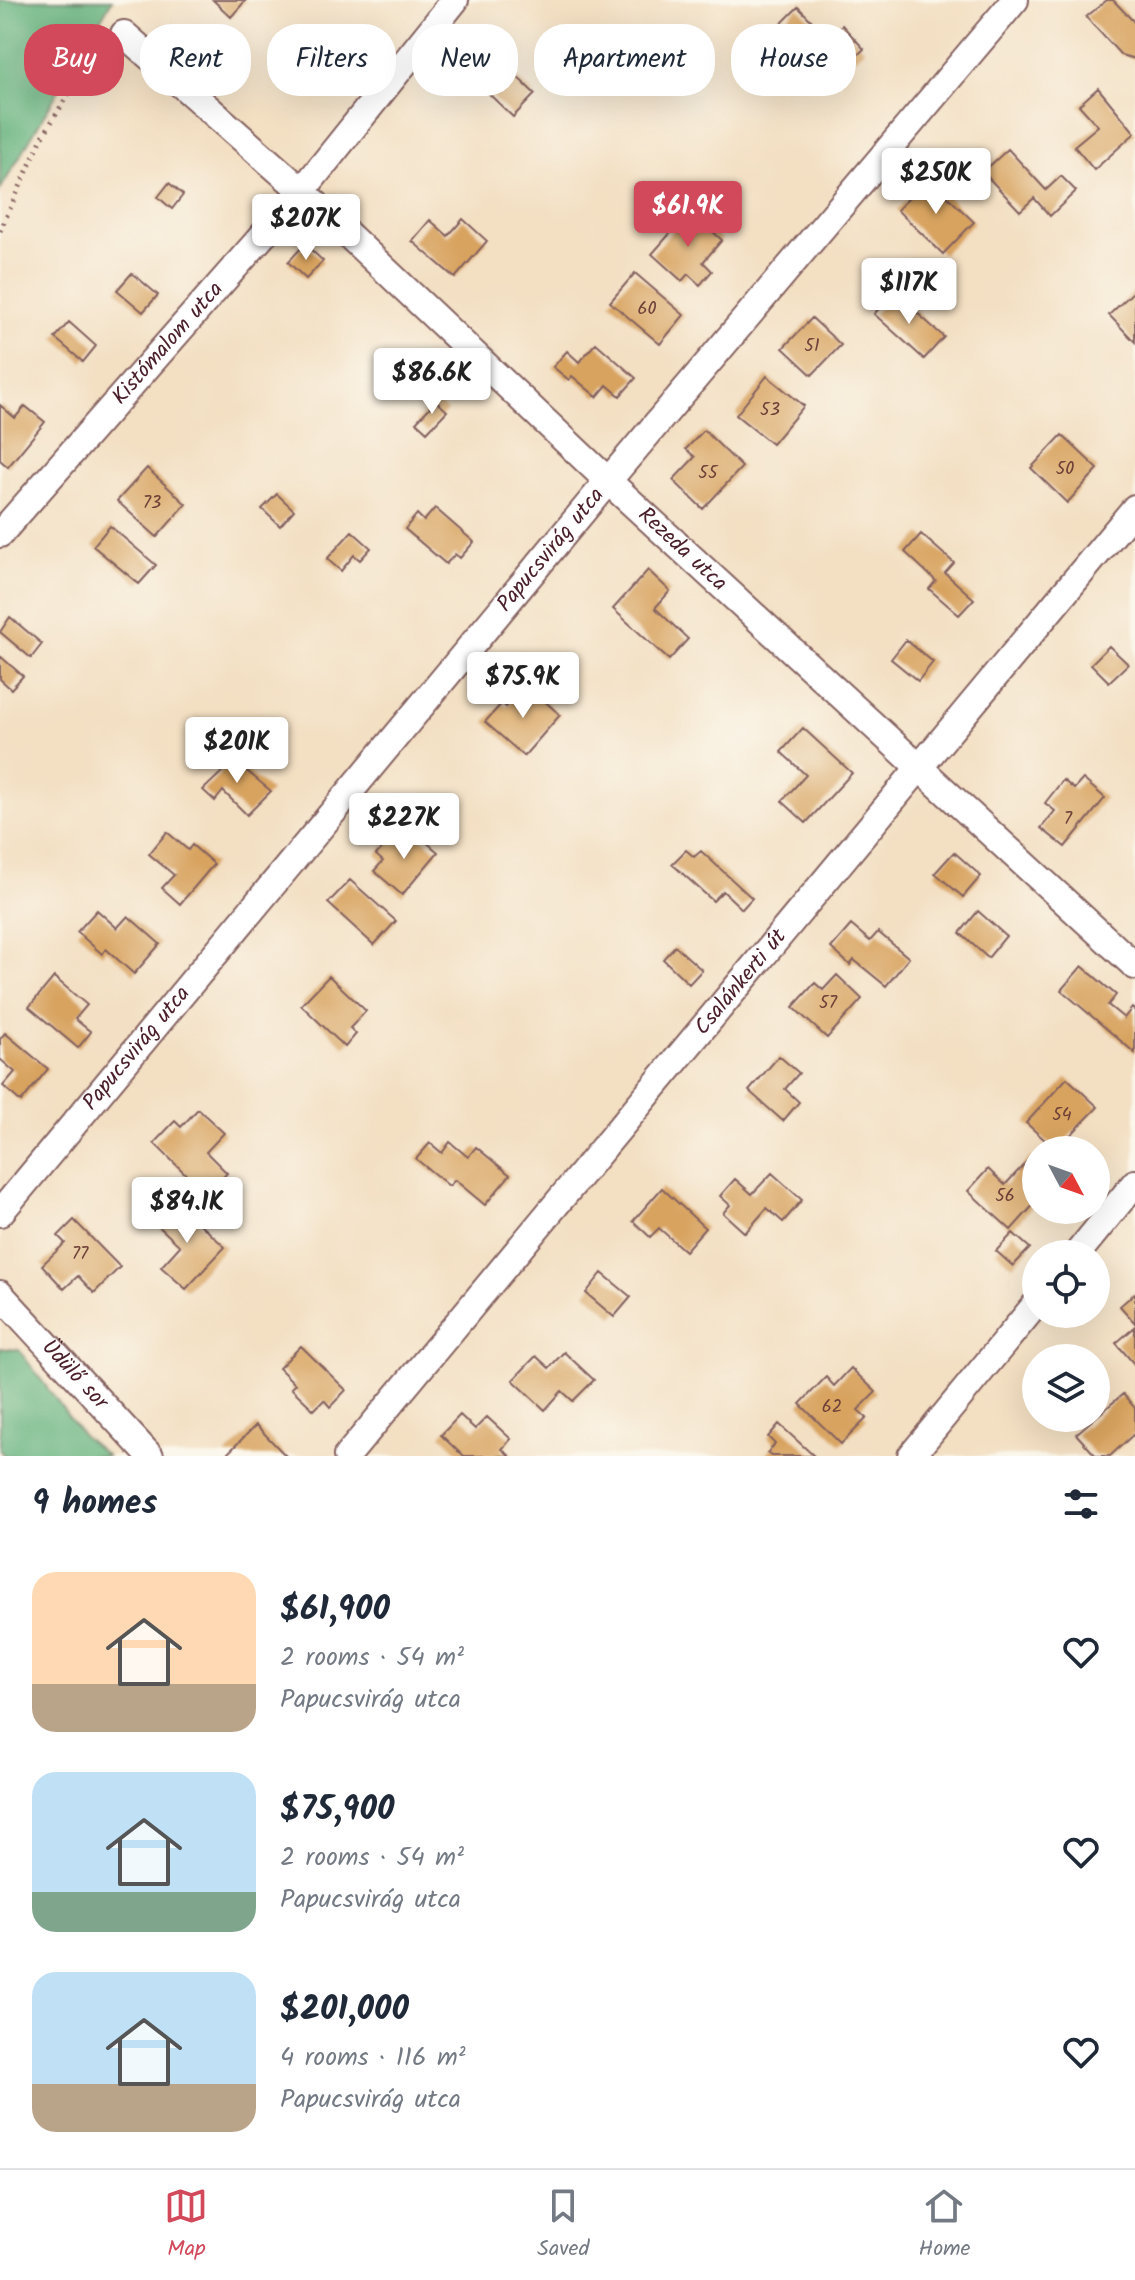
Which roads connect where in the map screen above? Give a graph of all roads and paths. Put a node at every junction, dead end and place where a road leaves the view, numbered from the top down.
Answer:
1 (455, 0) edge
2 (1015, 0) edge
3 (124, 45) edge
4 (71, 96) edge
5 (302, 191) junction
6 (0, 231) edge
7 (608, 481) junction
8 (1135, 508) edge
9 (0, 534) edge
10 (920, 770) junction
11 (1135, 966) edge
12 (1135, 1183) edge
13 (0, 1213) edge
14 (1088, 1240) edge
15 (0, 1294) edge
16 (1022, 1321) edge
17 (150, 1456) edge
18 (347, 1456) edge
19 (911, 1456) edge

1 - 5 street, Kistómalom utca
2 - 7 street, Papucsvirág utca
3 - 5 street, Rezeda utca
4 - 6 path
5 - 7 street, Rezeda utca
5 - 9 street, Kistómalom utca
7 - 10 street, Rezeda utca
7 - 13 street, Papucsvirág utca
8 - 10 street, Csalánkerti út
10 - 11 street, Rezeda utca
10 - 18 street, Csalánkerti út
12 - 14 street
15 - 17 street, Üdülő sor
16 - 19 street

